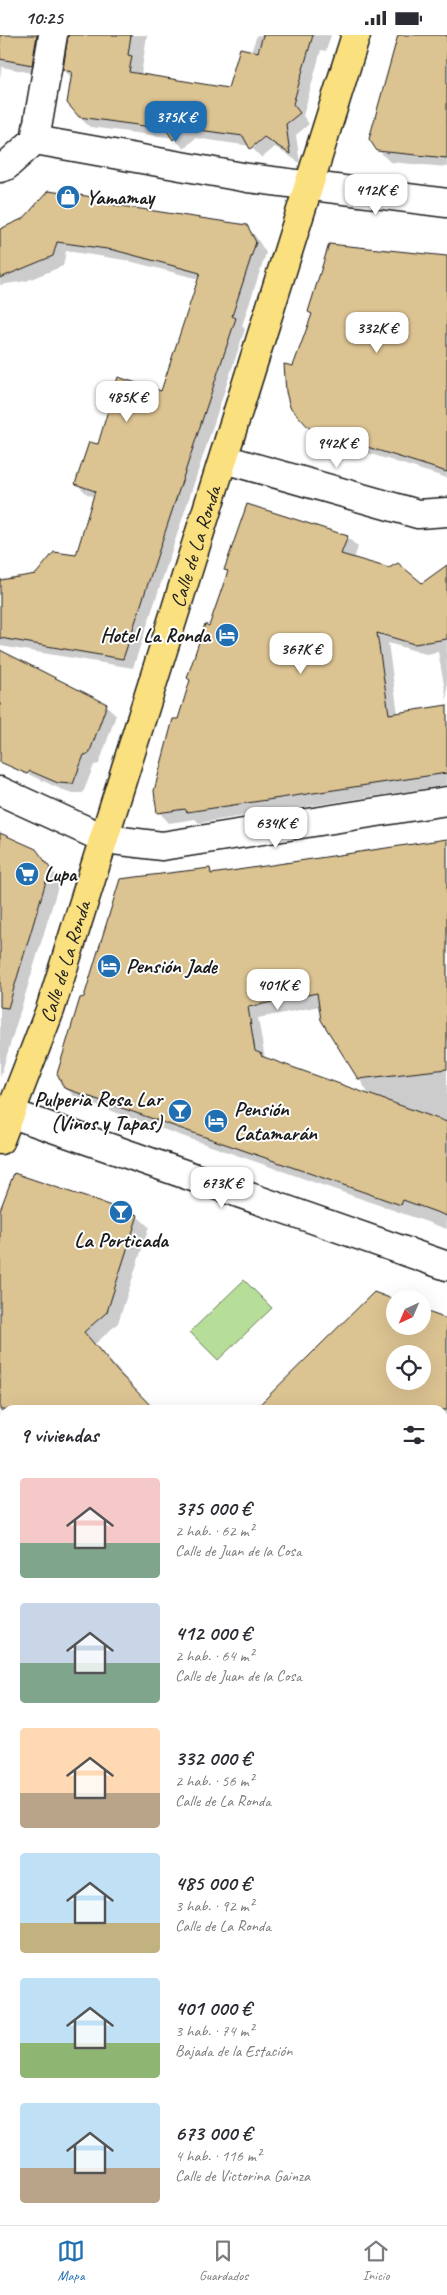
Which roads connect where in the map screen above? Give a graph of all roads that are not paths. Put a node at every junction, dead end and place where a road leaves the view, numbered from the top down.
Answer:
1 (53, 35) edge
2 (356, 35) edge
3 (35, 141) junction
4 (0, 168) edge
5 (310, 187) junction
6 (447, 203) edge
7 (224, 459) junction
8 (447, 512) edge
9 (0, 791) edge
10 (447, 801) edge
11 (105, 839) junction
12 (10, 1113) junction
13 (0, 1140) edge
14 (447, 1267) edge

1 - 3 street
2 - 5 highway, Calle de La Ronda
3 - 4 street
3 - 5 street
5 - 6 street
5 - 7 highway, Calle de La Ronda
7 - 8 street
7 - 11 highway, Calle de La Ronda
9 - 11 street
10 - 11 street
11 - 12 highway, Calle de La Ronda
12 - 13 highway, Calle de La Ronda
12 - 14 street

